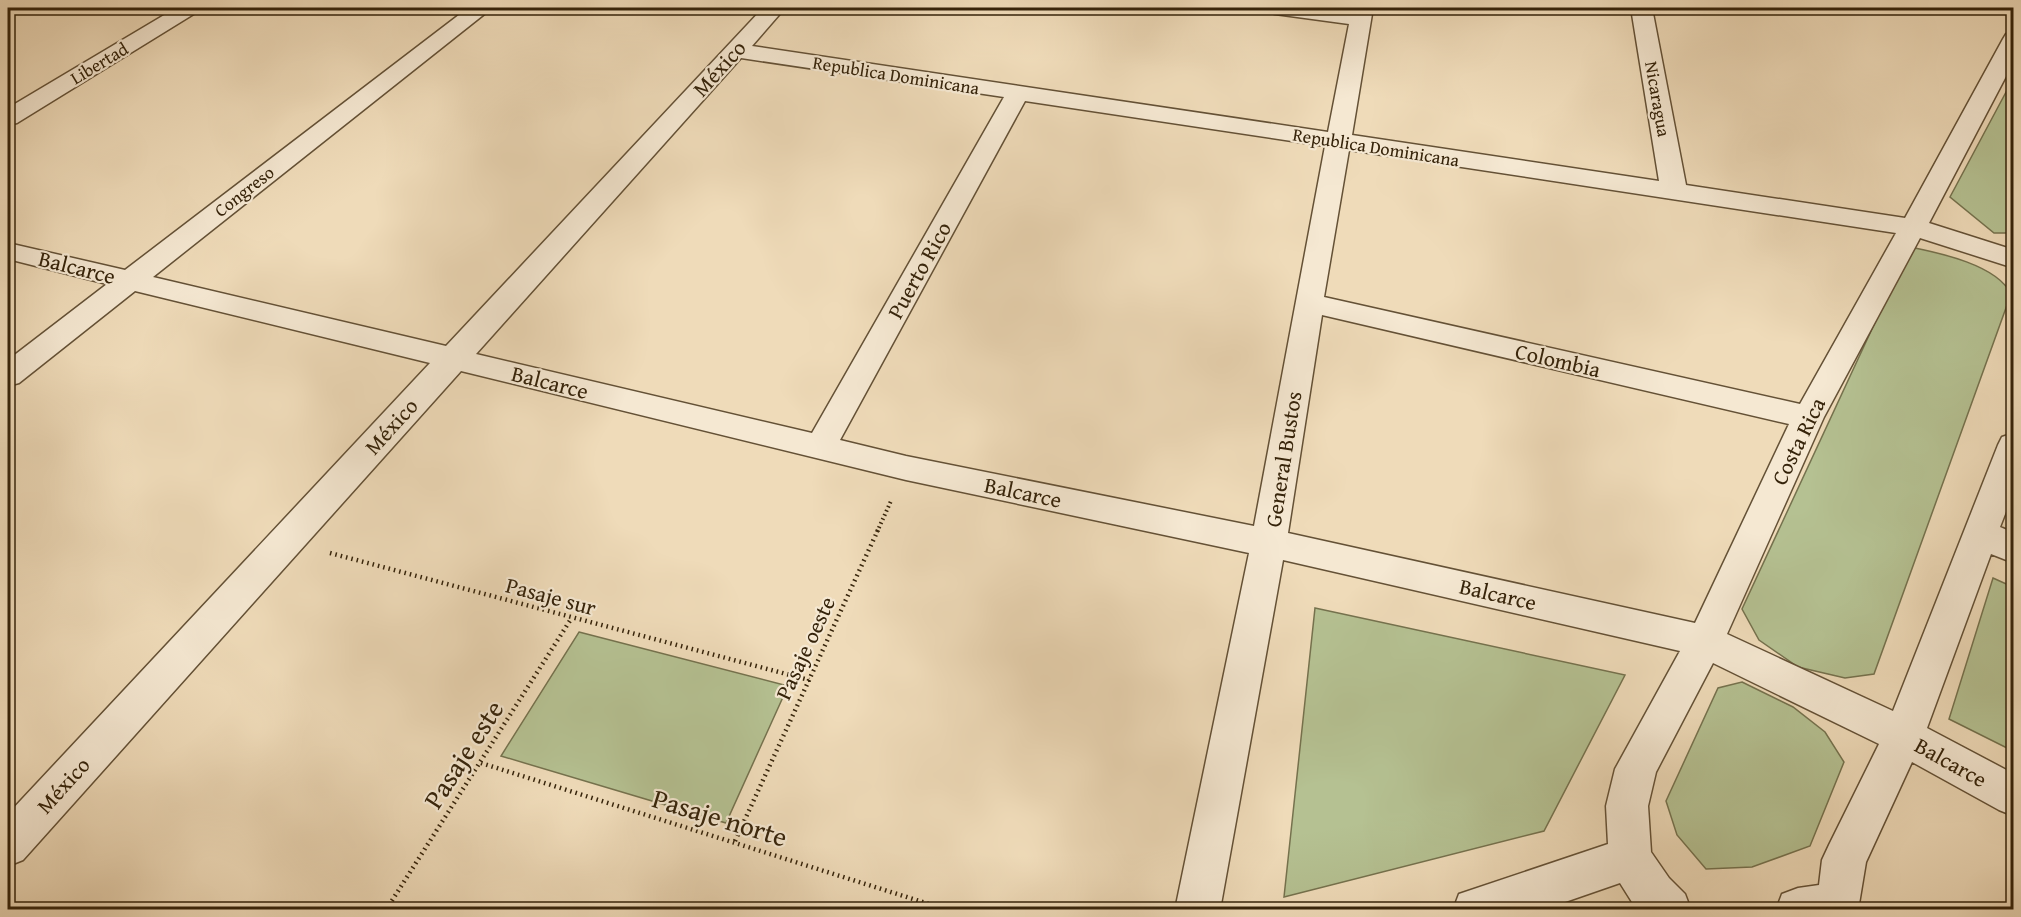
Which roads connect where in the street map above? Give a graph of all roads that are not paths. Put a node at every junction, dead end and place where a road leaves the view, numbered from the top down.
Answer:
1 (190, 8) edge
2 (481, 8) edge
3 (774, 8) edge
4 (1275, 8) edge
5 (1642, 8) edge
6 (1363, 13) edge
7 (2013, 39) edge
8 (735, 50) junction
9 (1018, 93) junction
10 (8, 117) edge
11 (1338, 141) junction
12 (1674, 191) junction
13 (1913, 227) junction
14 (8, 251) edge
15 (2013, 259) edge
16 (130, 280) junction
17 (1309, 303) junction
18 (453, 358) junction
19 (8, 375) edge
20 (1808, 417) junction
21 (2013, 446) edge
22 (820, 447) junction
23 (1981, 534) junction
24 (1269, 543) junction
25 (2013, 549) edge
26 (1705, 640) junction
27 (1904, 736) junction
28 (2013, 796) edge
29 (8, 845) edge
30 (1630, 858) junction
31 (1826, 908) edge
32 (1197, 909) edge
33 (1474, 909) edge
34 (1669, 909) edge

1 - 10 street, Libertad
2 - 16 street, Congreso
3 - 8 street, México
4 - 6 street
5 - 12 street, Nicaragua
6 - 11 street, General Bustos
7 - 13 street, Costa Rica
8 - 9 street, Republica Dominicana
8 - 18 street, México
9 - 11 street, Republica Dominicana
9 - 22 street, Puerto Rico
11 - 12 street, Republica Dominicana
11 - 17 street, General Bustos
12 - 13 street, Republica Dominicana
13 - 15 street, Republica Dominicana
13 - 20 street, Costa Rica
14 - 16 street, Balcarce
16 - 18 street, Balcarce
16 - 19 street, Congreso
17 - 20 street, Colombia
17 - 24 street, General Bustos
18 - 22 street, Balcarce
18 - 29 street, México
20 - 26 street, Costa Rica
21 - 23 street
22 - 24 street, Balcarce
23 - 25 street
23 - 27 street
24 - 26 street, Balcarce
24 - 32 street, General Bustos
26 - 27 street, Balcarce
26 - 30 street, Costa Rica
27 - 28 street, Balcarce
27 - 31 street
30 - 33 street
30 - 34 street, Costa Rica

